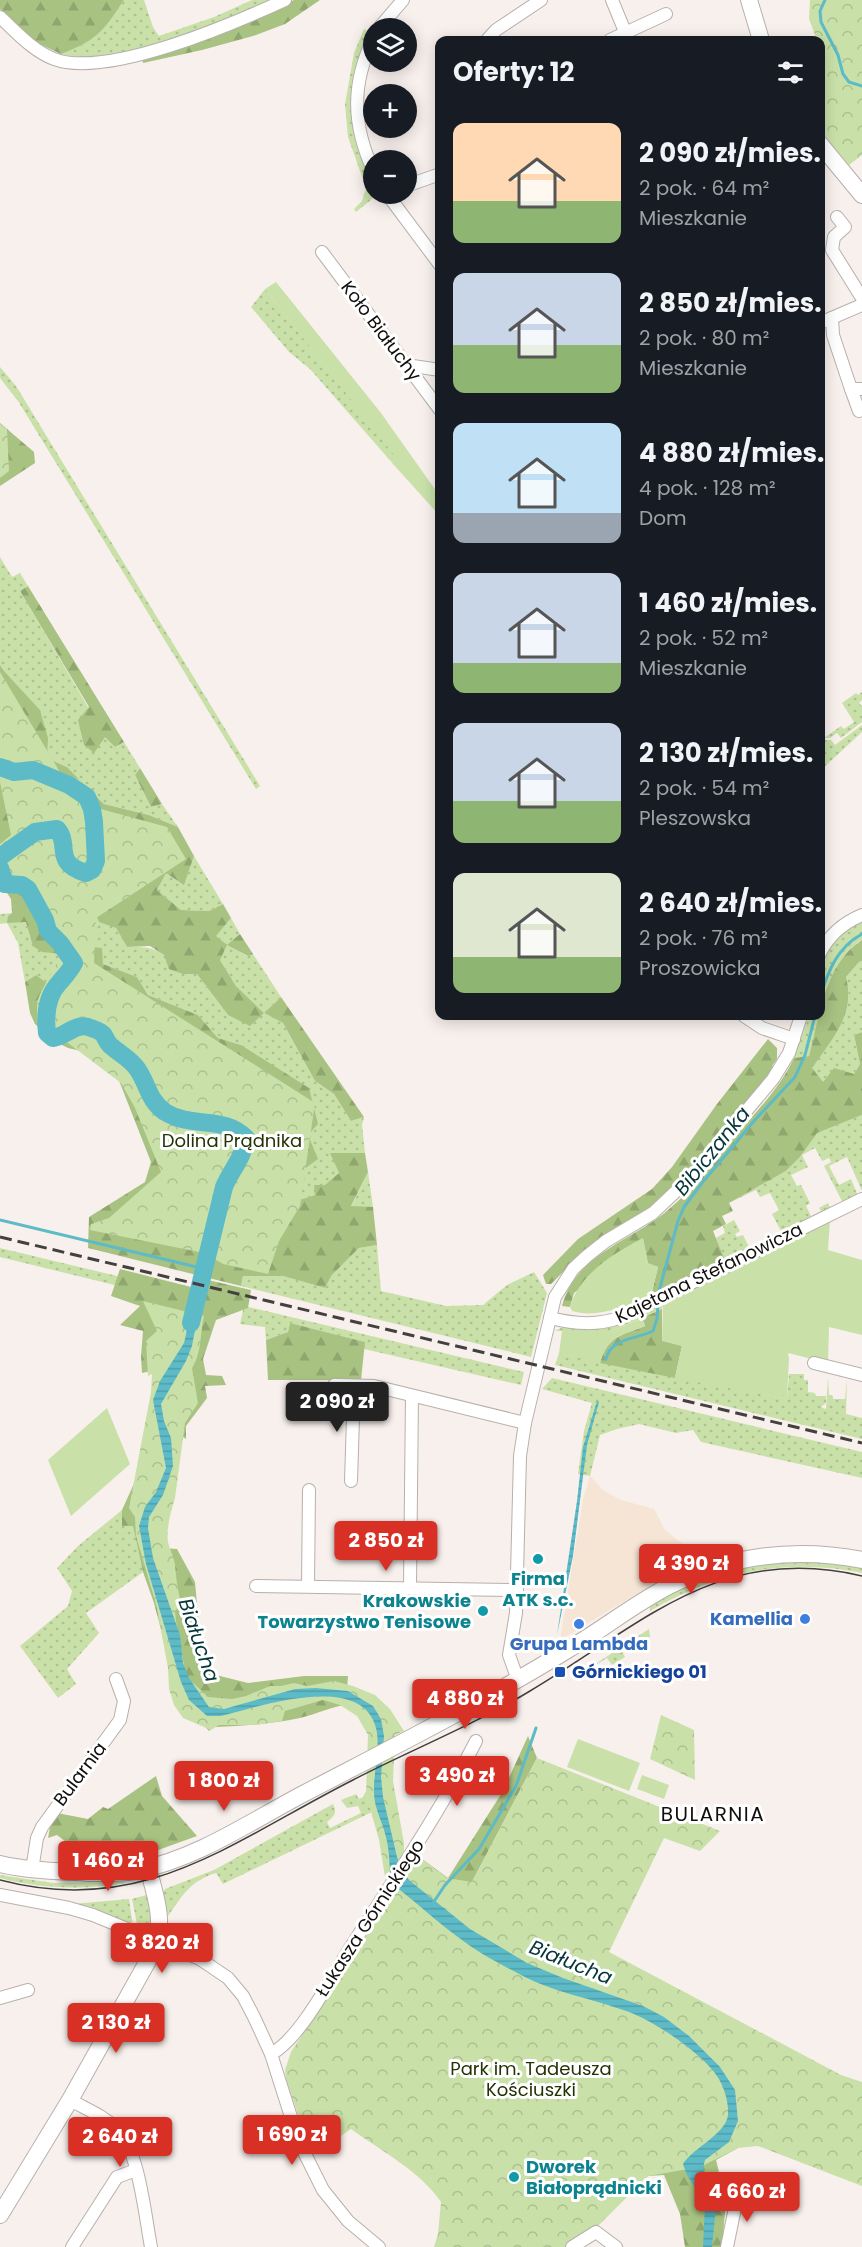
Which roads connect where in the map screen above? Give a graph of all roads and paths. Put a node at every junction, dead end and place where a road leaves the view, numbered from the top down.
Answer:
1 (285, 0) edge
2 (403, 0) edge
3 (541, 0) edge
4 (612, 0) edge
5 (749, 0) edge
6 (666, 14) dead end
7 (0, 17) edge
8 (388, 18) edge
9 (491, 36) edge
10 (627, 36) edge
11 (629, 36) edge
12 (760, 36) edge
13 (363, 65) edge
14 (366, 150) edge
15 (825, 150) edge
16 (435, 176) edge
17 (417, 182) edge
18 (862, 195) edge
19 (394, 204) edge
20 (837, 217) dead end
21 (322, 252) dead end
22 (435, 258) edge
23 (862, 298) edge
24 (862, 305) edge
25 (826, 321) edge
26 (406, 365) junction
27 (435, 369) edge
28 (857, 389) edge
29 (435, 403) edge
30 (859, 411) dead end
31 (862, 915) edge
32 (825, 945) edge
33 (750, 1020) edge
34 (800, 1020) edge
35 (794, 1040) junction
36 (862, 1199) edge
37 (550, 1318) junction
38 (814, 1363) dead end
39 (862, 1375) edge
40 (334, 1385) dead end
41 (354, 1386) junction
42 (412, 1396) junction
43 (525, 1423) junction
44 (351, 1481) dead end
45 (309, 1490) dead end
46 (862, 1560) edge
47 (256, 1586) dead end
48 (308, 1586) junction
49 (410, 1587) junction
50 (517, 1590) junction
51 (117, 1679) dead end
52 (518, 1680) junction
53 (476, 1741) dead end
54 (0, 1864) edge
55 (147, 1865) junction
56 (32, 1870) junction
57 (0, 1894) edge
58 (157, 1941) junction
59 (28, 1990) dead end
60 (0, 1998) edge
61 (271, 2054) junction
62 (70, 2100) junction
63 (136, 2170) junction
64 (733, 2202) dead end
65 (0, 2215) edge
66 (72, 2247) edge
67 (151, 2247) edge
68 (379, 2247) edge
69 (572, 2247) edge
70 (616, 2247) edge
71 (727, 2247) edge

1 - 7 street
2 - 8 street
3 - 9 street
4 - 10 street
5 - 12 street
6 - 11 street
13 - 14 street
15 - 18 street
16 - 17 street
19 - 22 street
20 - 23 street
21 - 26 street, Koło Białuchy
24 - 25 street
25 - 28 street
26 - 27 street
26 - 29 street, Koło Białuchy
28 - 30 street
31 - 32 street
33 - 35 street
34 - 35 street
35 - 37 street
36 - 37 street, Kajetana Stefanowicza
37 - 43 street
38 - 39 street
40 - 41 street
41 - 42 street
41 - 44 street
42 - 43 street
42 - 49 street
43 - 50 street
45 - 48 street
46 - 52 street
47 - 48 street
48 - 49 street
49 - 50 street
50 - 52 street
51 - 56 street, Bularnia
52 - 55 street
53 - 61 street, Łukasza Górnickiego
54 - 56 street
55 - 56 street
55 - 58 street
57 - 58 street
58 - 61 street
58 - 62 street
59 - 60 street
61 - 68 street
62 - 63 street
62 - 65 street
63 - 66 street
63 - 67 street
64 - 71 street
69 - 70 street

